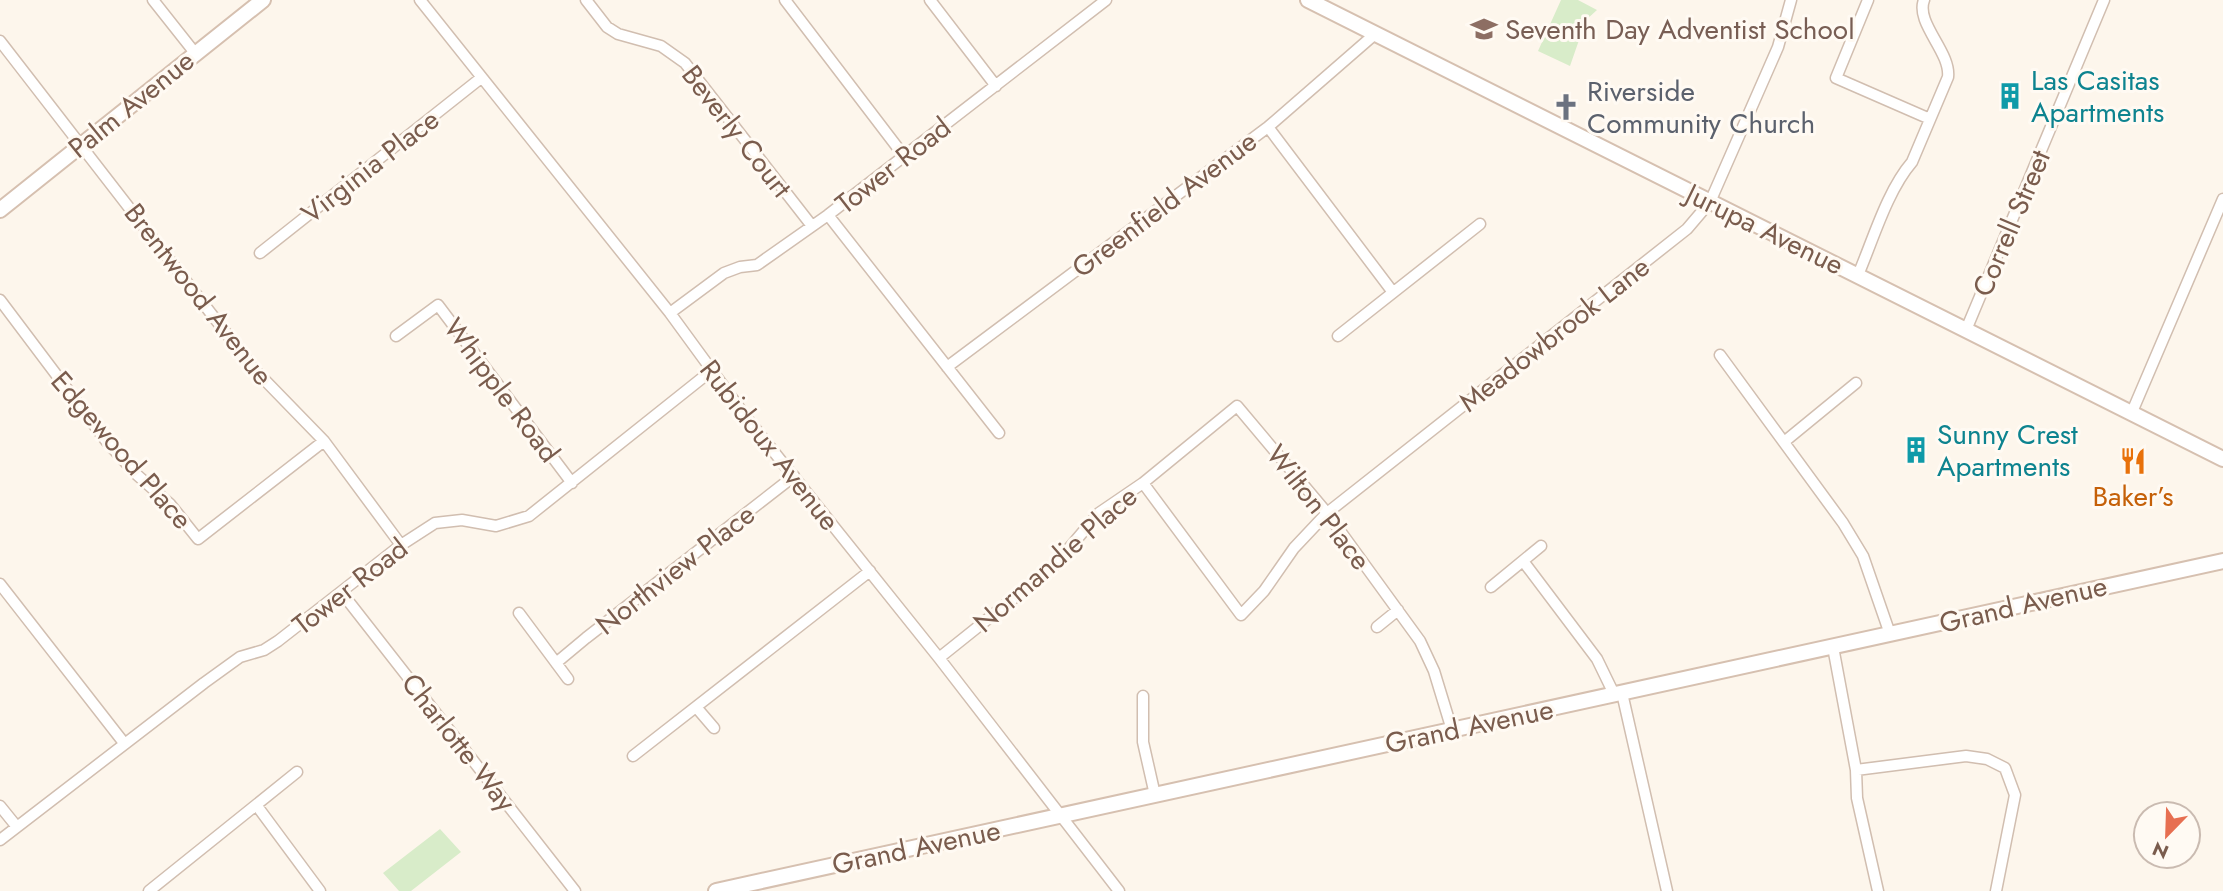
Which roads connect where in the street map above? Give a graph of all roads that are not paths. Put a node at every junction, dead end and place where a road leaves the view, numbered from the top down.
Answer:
1 (153, 0) edge
2 (263, 0) edge
3 (420, 0) edge
4 (586, 0) edge
5 (785, 0) edge
6 (930, 0) edge
7 (1106, 0) edge
8 (1308, 0) edge
9 (1791, 0) edge
10 (1868, 0) edge
11 (1924, 0) edge
12 (2105, 0) edge
13 (1375, 34) junction
14 (0, 41) edge
15 (195, 53) junction
16 (481, 78) junction
17 (996, 86) junction
18 (1930, 119) junction
19 (1268, 127) junction
20 (81, 144) junction
21 (904, 156) junction
22 (2223, 199) edge
23 (1710, 202) junction
24 (0, 210) edge
25 (828, 215) junction
26 (1479, 224) dead end
27 (812, 226) junction
28 (260, 253) dead end
29 (1858, 275) junction
30 (1392, 291) junction
31 (0, 300) edge
32 (670, 313) junction
33 (1966, 330) junction
34 (396, 336) dead end
35 (1338, 336) dead end
36 (1720, 355) dead end
37 (947, 367) junction
38 (711, 372) junction
39 (1856, 383) dead end
40 (1237, 406) joint
41 (2132, 412) junction
42 (999, 433) dead end
43 (324, 441) junction
44 (1784, 442) junction
45 (2223, 459) edge
46 (794, 476) junction
47 (572, 483) junction
48 (1143, 483) junction
49 (1326, 513) junction
50 (401, 545) junction
51 (1541, 546) dead end
52 (1523, 561) junction
53 (2223, 561) edge
54 (870, 572) junction
55 (0, 584) edge
56 (1491, 587) dead end
57 (342, 593) junction
58 (1398, 610) junction
59 (519, 613) dead end
60 (1377, 627) dead end
61 (1890, 634) junction
62 (1833, 647) junction
63 (939, 658) junction
64 (556, 663) junction
65 (568, 679) dead end
66 (1618, 693) junction
67 (1143, 696) dead end
68 (696, 707) junction
69 (714, 728) dead end
70 (1452, 730) junction
71 (124, 743) junction
72 (633, 757) dead end
73 (1857, 770) junction
74 (297, 772) dead end
75 (1155, 795) junction
76 (0, 806) edge
77 (257, 806) junction
78 (1060, 815) junction
79 (17, 827) junction
80 (0, 840) edge
81 (149, 891) edge
82 (320, 891) edge
83 (575, 891) edge
84 (716, 891) edge
85 (1119, 891) edge
86 (1667, 891) edge
87 (1878, 891) edge
88 (1996, 891) edge

1 - 15 street
2 - 15 street, Palm Avenue
3 - 16 street, Rubidoux Avenue
4 - 27 street, Beverly Court
5 - 21 street
6 - 17 street
7 - 17 street, Tower Road
8 - 13 street, Jurupa Avenue
9 - 23 street, Meadowbrook Lane
10 - 18 street
11 - 18 street
12 - 33 street, Correll Street
13 - 19 street, Greenfield Avenue
13 - 23 street, Jurupa Avenue
14 - 20 street, Brentwood Avenue
15 - 20 street, Palm Avenue
16 - 28 street, Virginia Place
16 - 32 street, Rubidoux Avenue
17 - 21 street, Tower Road
18 - 29 street
19 - 30 street
19 - 37 street, Greenfield Avenue
20 - 24 street, Palm Avenue
20 - 43 street, Brentwood Avenue
21 - 25 street, Tower Road
22 - 41 street
23 - 29 street, Jurupa Avenue
23 - 49 street, Meadowbrook Lane
25 - 27 street, Tower Road
25 - 37 street
26 - 30 street
27 - 32 street, Tower Road
29 - 33 street, Jurupa Avenue
30 - 35 street
31 - 43 street, Edgewood Place
32 - 38 street, Rubidoux Avenue
33 - 41 street, Jurupa Avenue
34 - 47 street, Whipple Road
36 - 44 street
37 - 42 street
38 - 46 street, Rubidoux Avenue
38 - 47 street, Tower Road
39 - 44 street
40 - 48 street, Normandie Place
40 - 49 street, Wilton Place
41 - 45 street, Jurupa Avenue
43 - 50 street, Brentwood Avenue
44 - 61 street
46 - 54 street, Rubidoux Avenue
46 - 64 street, Northview Place
47 - 50 street, Tower Road
48 - 49 street, Meadowbrook Lane
48 - 63 street, Normandie Place
49 - 58 street, Wilton Place
50 - 57 street, Tower Road
51 - 52 street
52 - 56 street
52 - 66 street
53 - 61 street, Grand Avenue
54 - 63 street, Rubidoux Avenue
54 - 68 street
55 - 71 street
57 - 71 street, Tower Road
57 - 83 street, Charlotte Way
58 - 60 street
58 - 70 street, Wilton Place
59 - 64 street
61 - 62 street, Grand Avenue
62 - 66 street, Grand Avenue
62 - 73 street
63 - 78 street, Rubidoux Avenue
64 - 65 street
66 - 70 street, Grand Avenue
66 - 86 street
67 - 75 street
68 - 69 street
68 - 72 street
70 - 75 street, Grand Avenue
71 - 79 street, Tower Road
73 - 87 street
73 - 88 street
74 - 77 street
75 - 78 street, Grand Avenue
76 - 79 street
77 - 81 street
77 - 82 street
78 - 84 street, Grand Avenue
78 - 85 street, Rubidoux Avenue
79 - 80 street, Tower Road

